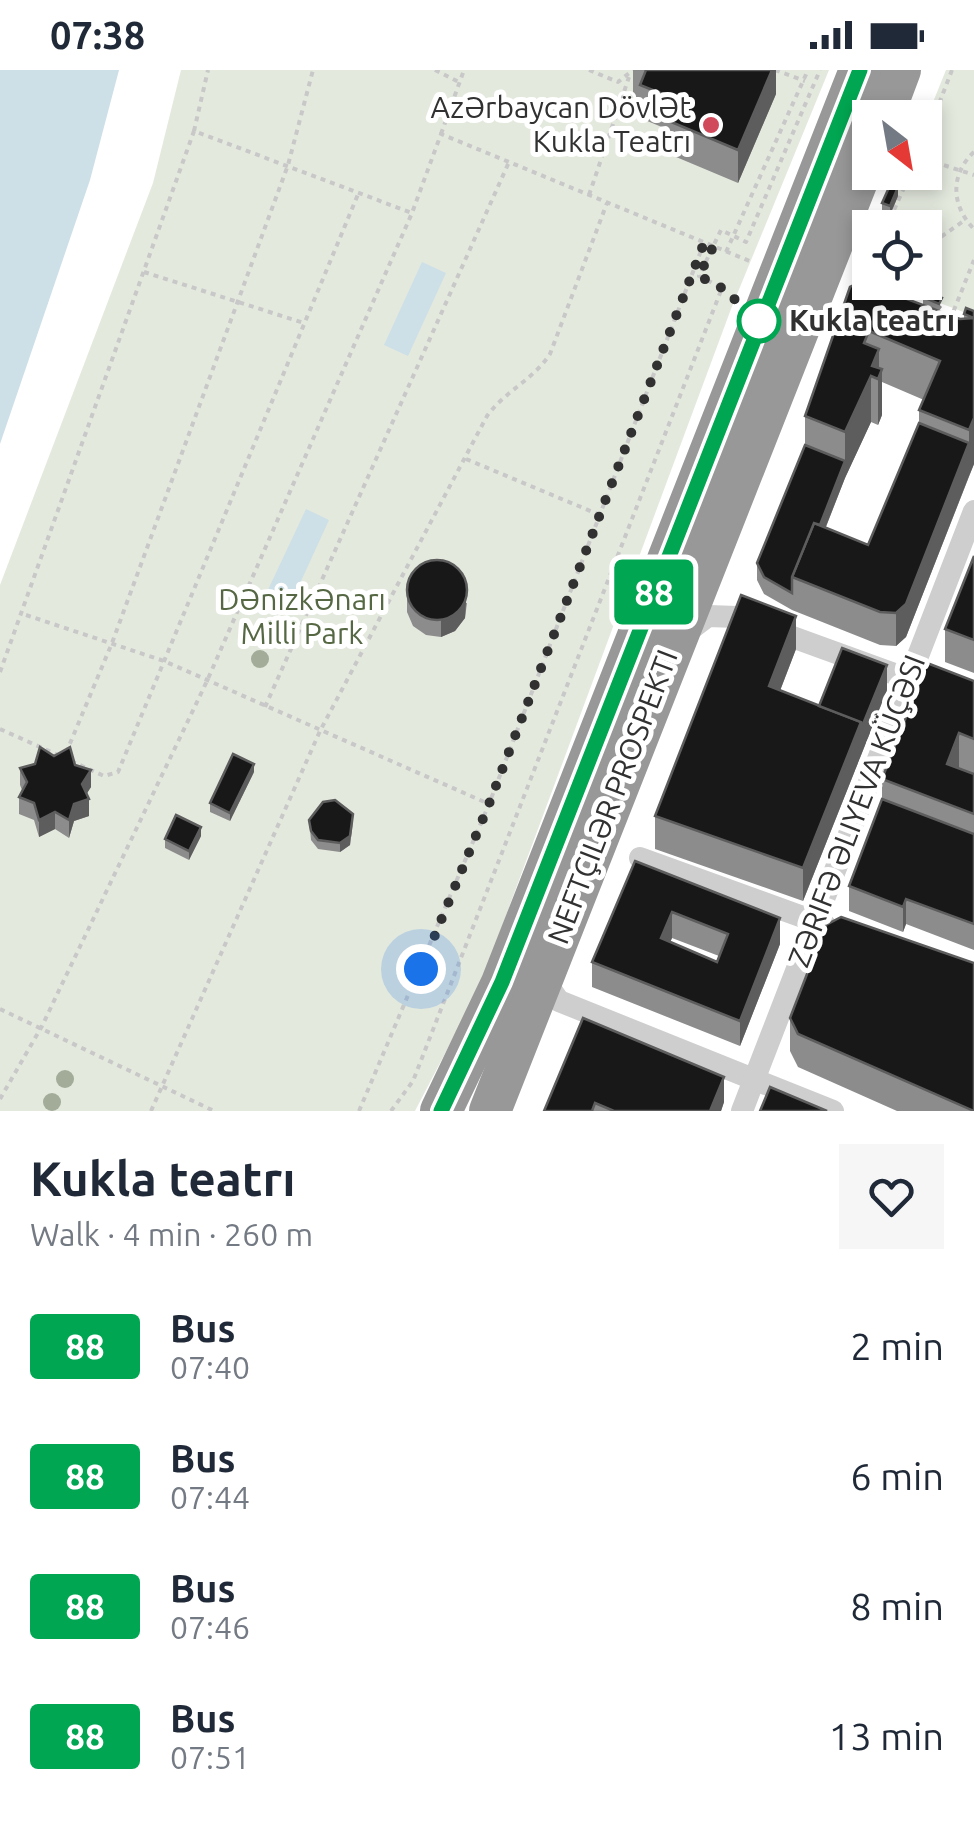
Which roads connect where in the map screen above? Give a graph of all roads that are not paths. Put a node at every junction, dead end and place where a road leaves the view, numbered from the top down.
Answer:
1 (860, 70) edge
2 (900, 70) edge
3 (889, 100) edge
4 (853, 190) edge
5 (974, 511) edge
6 (670, 649) junction
7 (908, 680) junction
8 (974, 703) edge
9 (640, 858) edge
10 (814, 921) junction
11 (847, 932) edge
12 (547, 968) junction
13 (754, 1079) junction
14 (441, 1111) edge
15 (490, 1111) edge
16 (742, 1111) edge
17 (834, 1111) edge

1 - 14 highway, NEFTÇILƏR PROSPEKTI
2 - 3 highway
4 - 6 highway, NEFTÇILƏR PROSPEKTI
5 - 7 street, ZƏRIFƏ ƏLIYEVA KÜÇƏSI
6 - 7 street
6 - 12 highway, NEFTÇILƏR PROSPEKTI
7 - 8 street
7 - 10 street, ZƏRIFƏ ƏLIYEVA KÜÇƏSI
9 - 10 street
10 - 11 street
10 - 13 street, ZƏRIFƏ ƏLIYEVA KÜÇƏSI
12 - 13 street
12 - 15 highway, NEFTÇILƏR PROSPEKTI
13 - 16 street, ZƏRIFƏ ƏLIYEVA KÜÇƏSI
13 - 17 street

